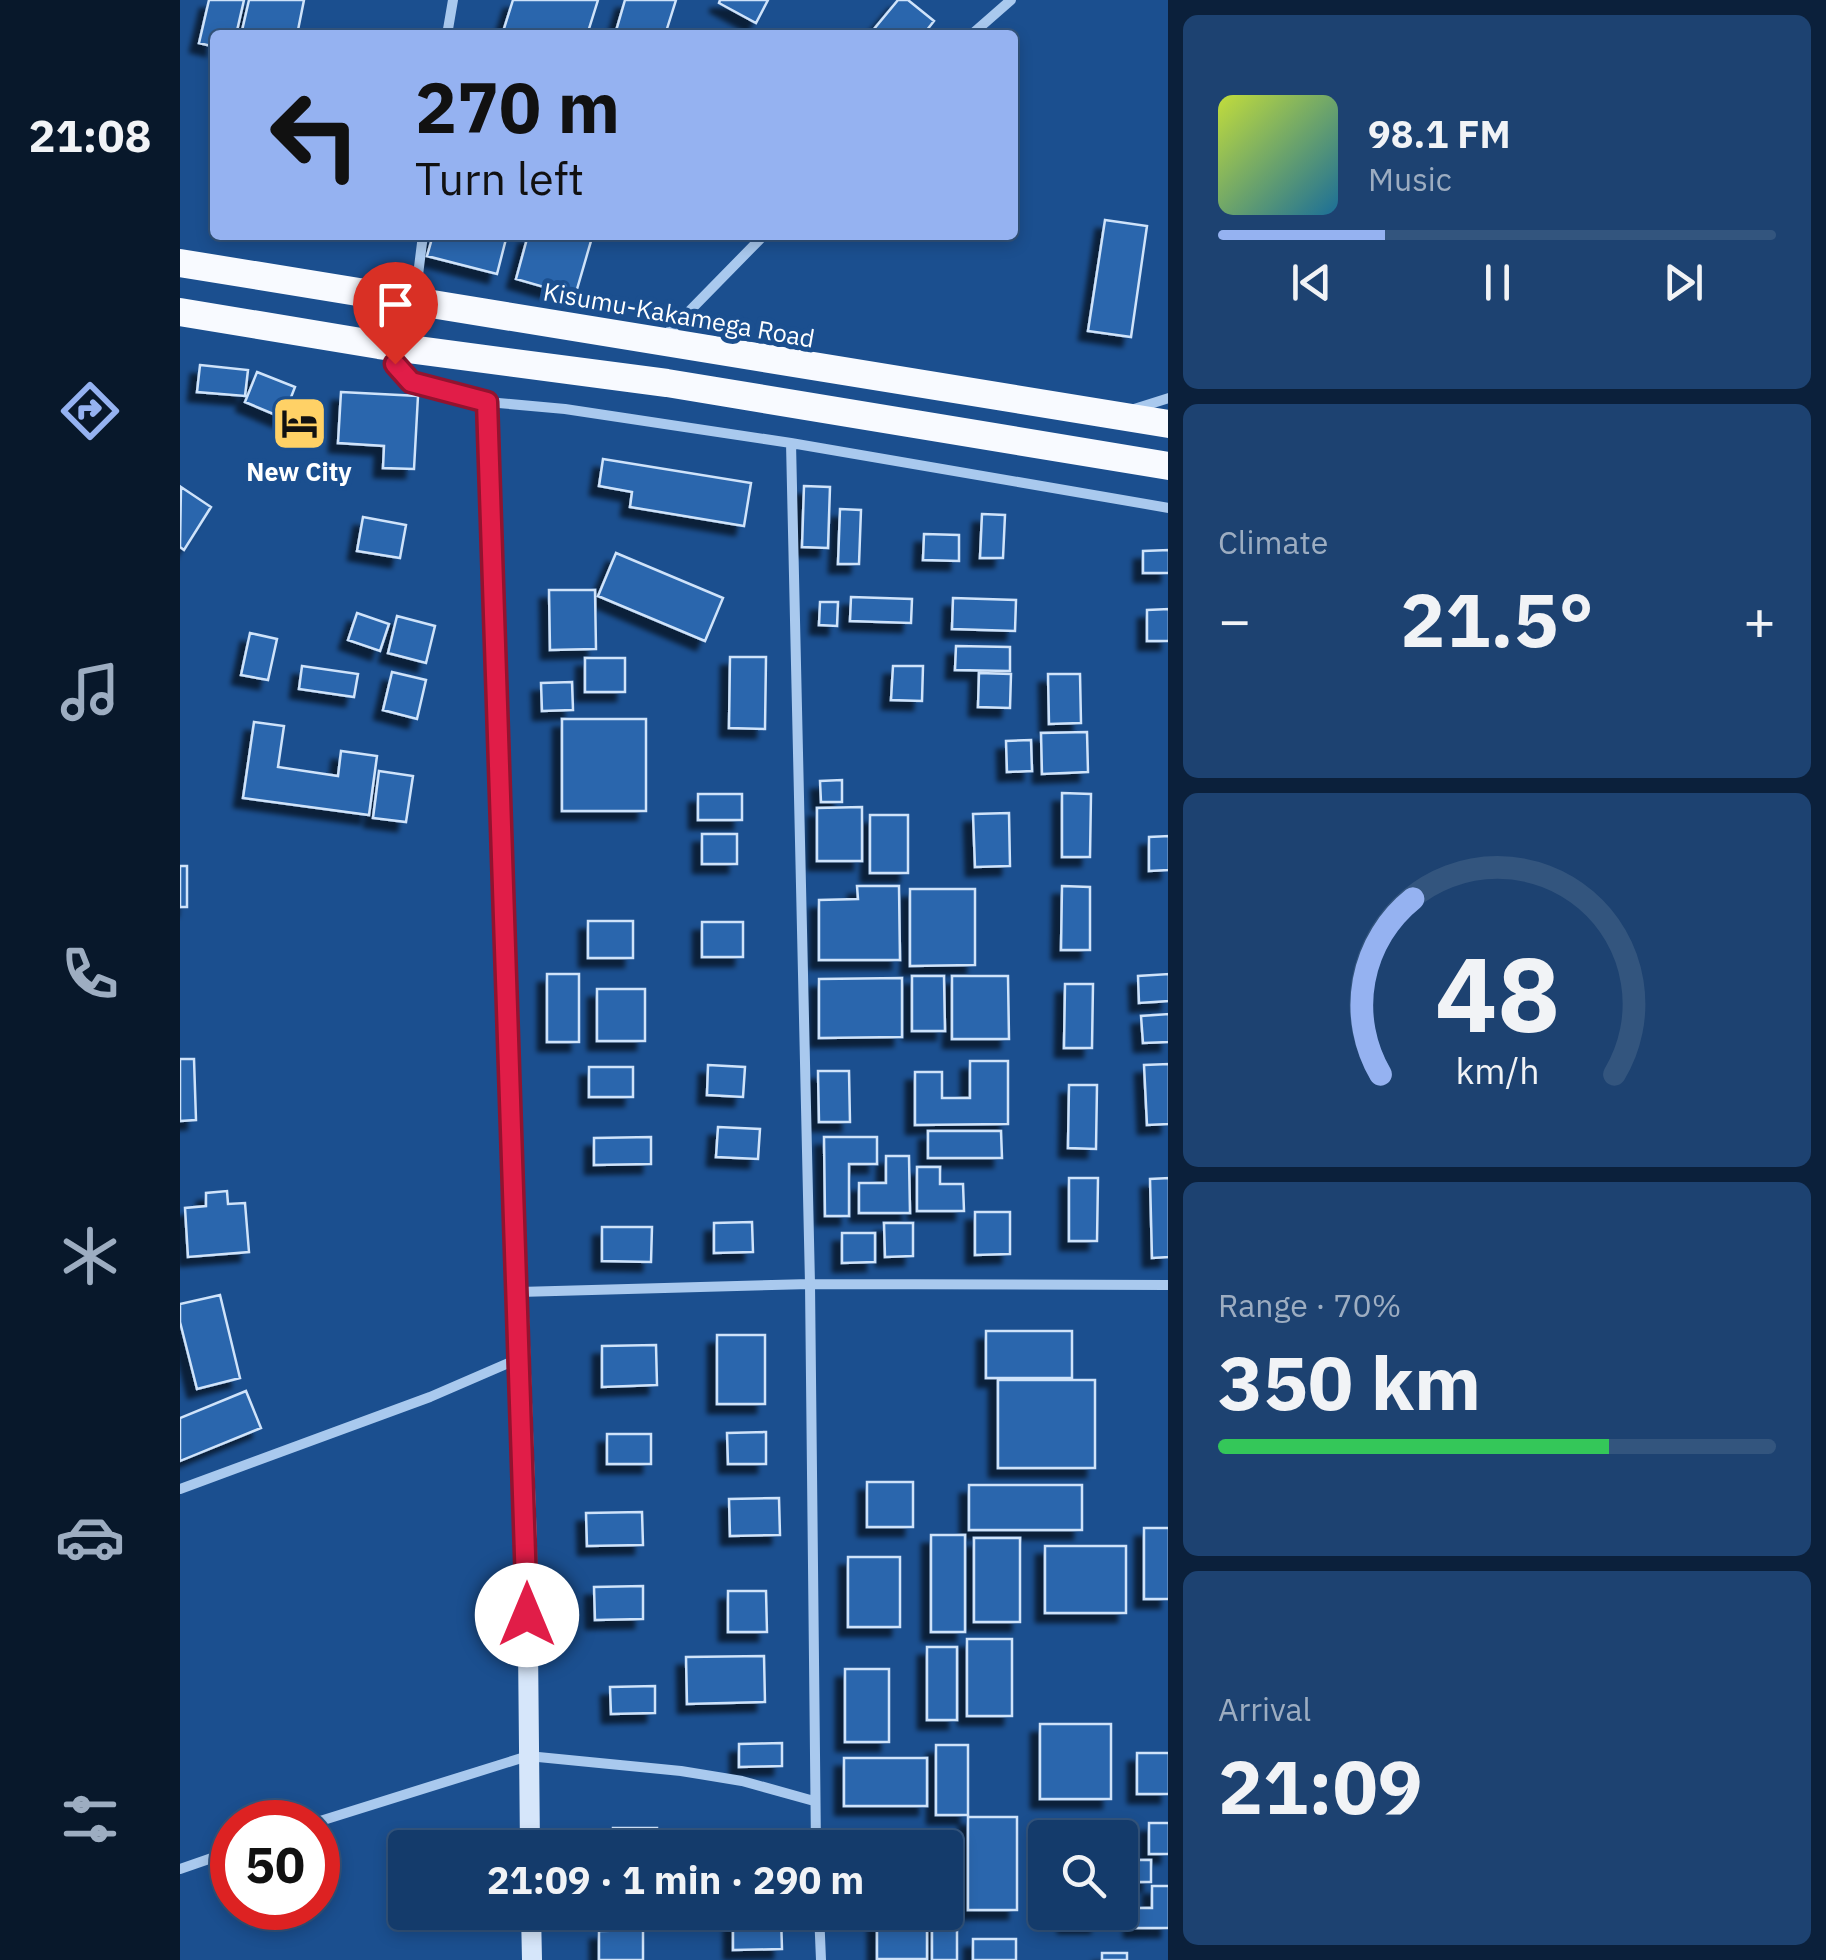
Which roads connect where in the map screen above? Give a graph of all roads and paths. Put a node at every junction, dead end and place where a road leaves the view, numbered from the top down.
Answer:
1 (452, 0) edge
2 (1011, 0) edge
3 (448, 30) edge
4 (977, 30) edge
5 (421, 240) edge
6 (759, 240) edge
7 (180, 263) edge
8 (415, 301) junction
9 (180, 312) edge
10 (661, 341) junction
11 (379, 345) junction
12 (1168, 398) edge
13 (487, 402) junction
14 (1116, 415) junction
15 (1168, 424) edge
16 (791, 443) junction
17 (1168, 466) edge
18 (1168, 508) edge
19 (810, 1284) junction
20 (1168, 1285) edge
21 (519, 1292) junction
22 (521, 1358) junction
23 (180, 1489) edge
24 (528, 1756) junction
25 (814, 1800) junction
26 (340, 1815) edge
27 (530, 1830) edge
28 (815, 1830) edge
29 (210, 1859) edge
30 (180, 1869) edge
31 (532, 1930) edge
32 (820, 1930) edge
33 (532, 1960) edge
34 (821, 1960) edge

1 - 3 street
2 - 4 street
5 - 8 street
6 - 10 street
7 - 8 highway, Kisumu-Kakamega Road
8 - 10 highway, Kisumu-Kakamega Road
9 - 11 highway
10 - 14 highway, Kisumu-Kakamega Road
11 - 13 street
11 - 17 highway
12 - 14 street
13 - 16 street
13 - 21 main road
14 - 15 highway, Kisumu-Kakamega Road
16 - 18 street
16 - 19 street
19 - 20 street
19 - 21 street
19 - 25 street
21 - 22 main road
22 - 23 street
22 - 24 main road
24 - 25 street
24 - 26 street
24 - 27 main road
25 - 28 street
29 - 30 street
31 - 33 main road
32 - 34 street

